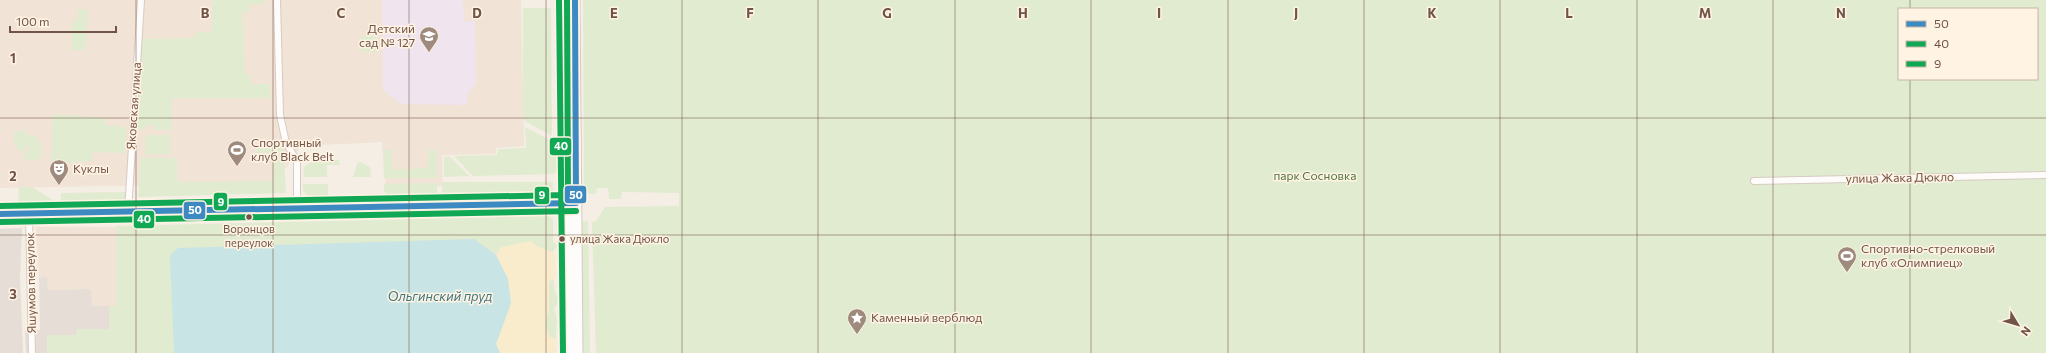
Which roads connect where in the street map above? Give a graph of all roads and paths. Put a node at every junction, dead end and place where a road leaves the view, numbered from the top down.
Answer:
1 (141, 0) edge
2 (277, 0) edge
3 (567, 0) edge
4 (576, 0) edge
5 (2046, 175) edge
6 (1754, 181) dead end
7 (572, 204) junction
8 (297, 208) junction
9 (128, 212) junction
10 (29, 213) junction
11 (0, 214) edge
12 (32, 353) edge
13 (571, 353) edge
14 (578, 353) edge

1 - 9 street, Яковская улица
2 - 8 street
3 - 7 main road
4 - 7 main road
5 - 6 street, улица Жака Дюкло
7 - 8 main road
7 - 13 main road
7 - 14 main road
8 - 9 main road
9 - 10 main road
10 - 11 main road
10 - 12 street, Яшумов переулок

